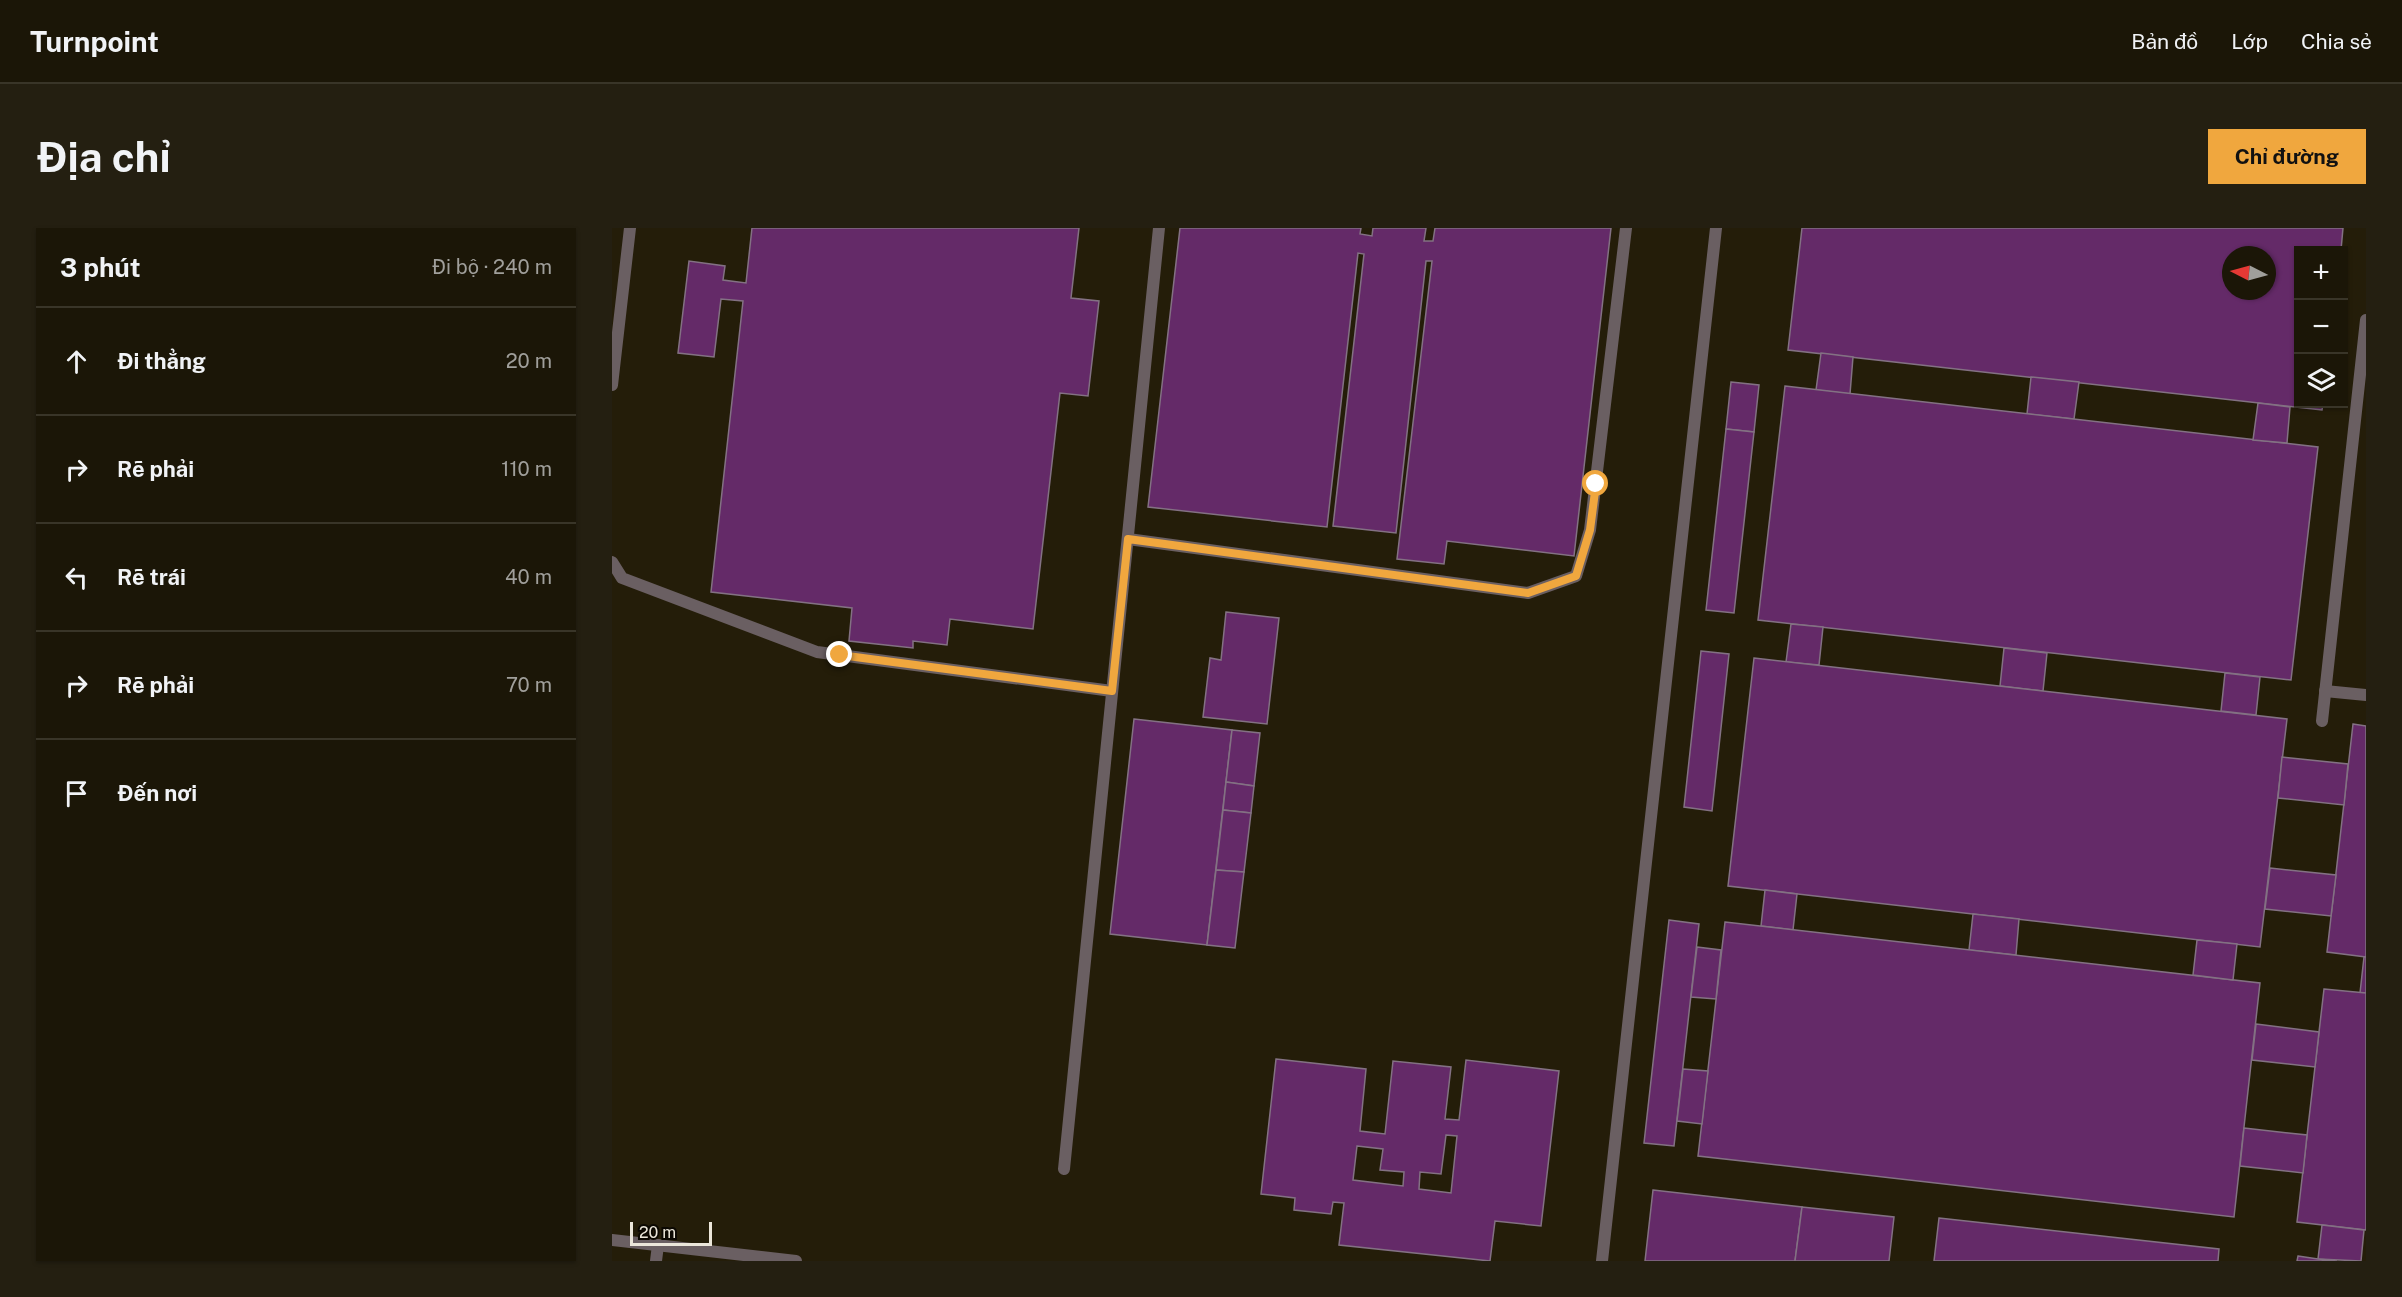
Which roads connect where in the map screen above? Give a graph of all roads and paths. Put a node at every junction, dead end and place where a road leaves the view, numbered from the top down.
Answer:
1 (630, 228) edge
2 (1159, 228) edge
3 (1626, 228) edge
4 (1716, 228) edge
5 (2366, 320) edge
6 (612, 385) edge
7 (1128, 539) junction
8 (612, 562) edge
9 (1112, 691) junction
10 (2325, 691) junction
11 (2366, 695) edge
12 (2322, 721) dead end
13 (1064, 1169) dead end
14 (612, 1240) edge
15 (658, 1245) junction
16 (656, 1261) edge
17 (795, 1261) edge
18 (1602, 1261) edge

1 - 6 lane
2 - 7 lane
3 - 7 lane
4 - 18 lane
5 - 10 lane
7 - 9 lane
8 - 9 lane
9 - 13 lane
10 - 11 lane
10 - 12 lane
14 - 15 lane
15 - 16 lane
15 - 17 lane

